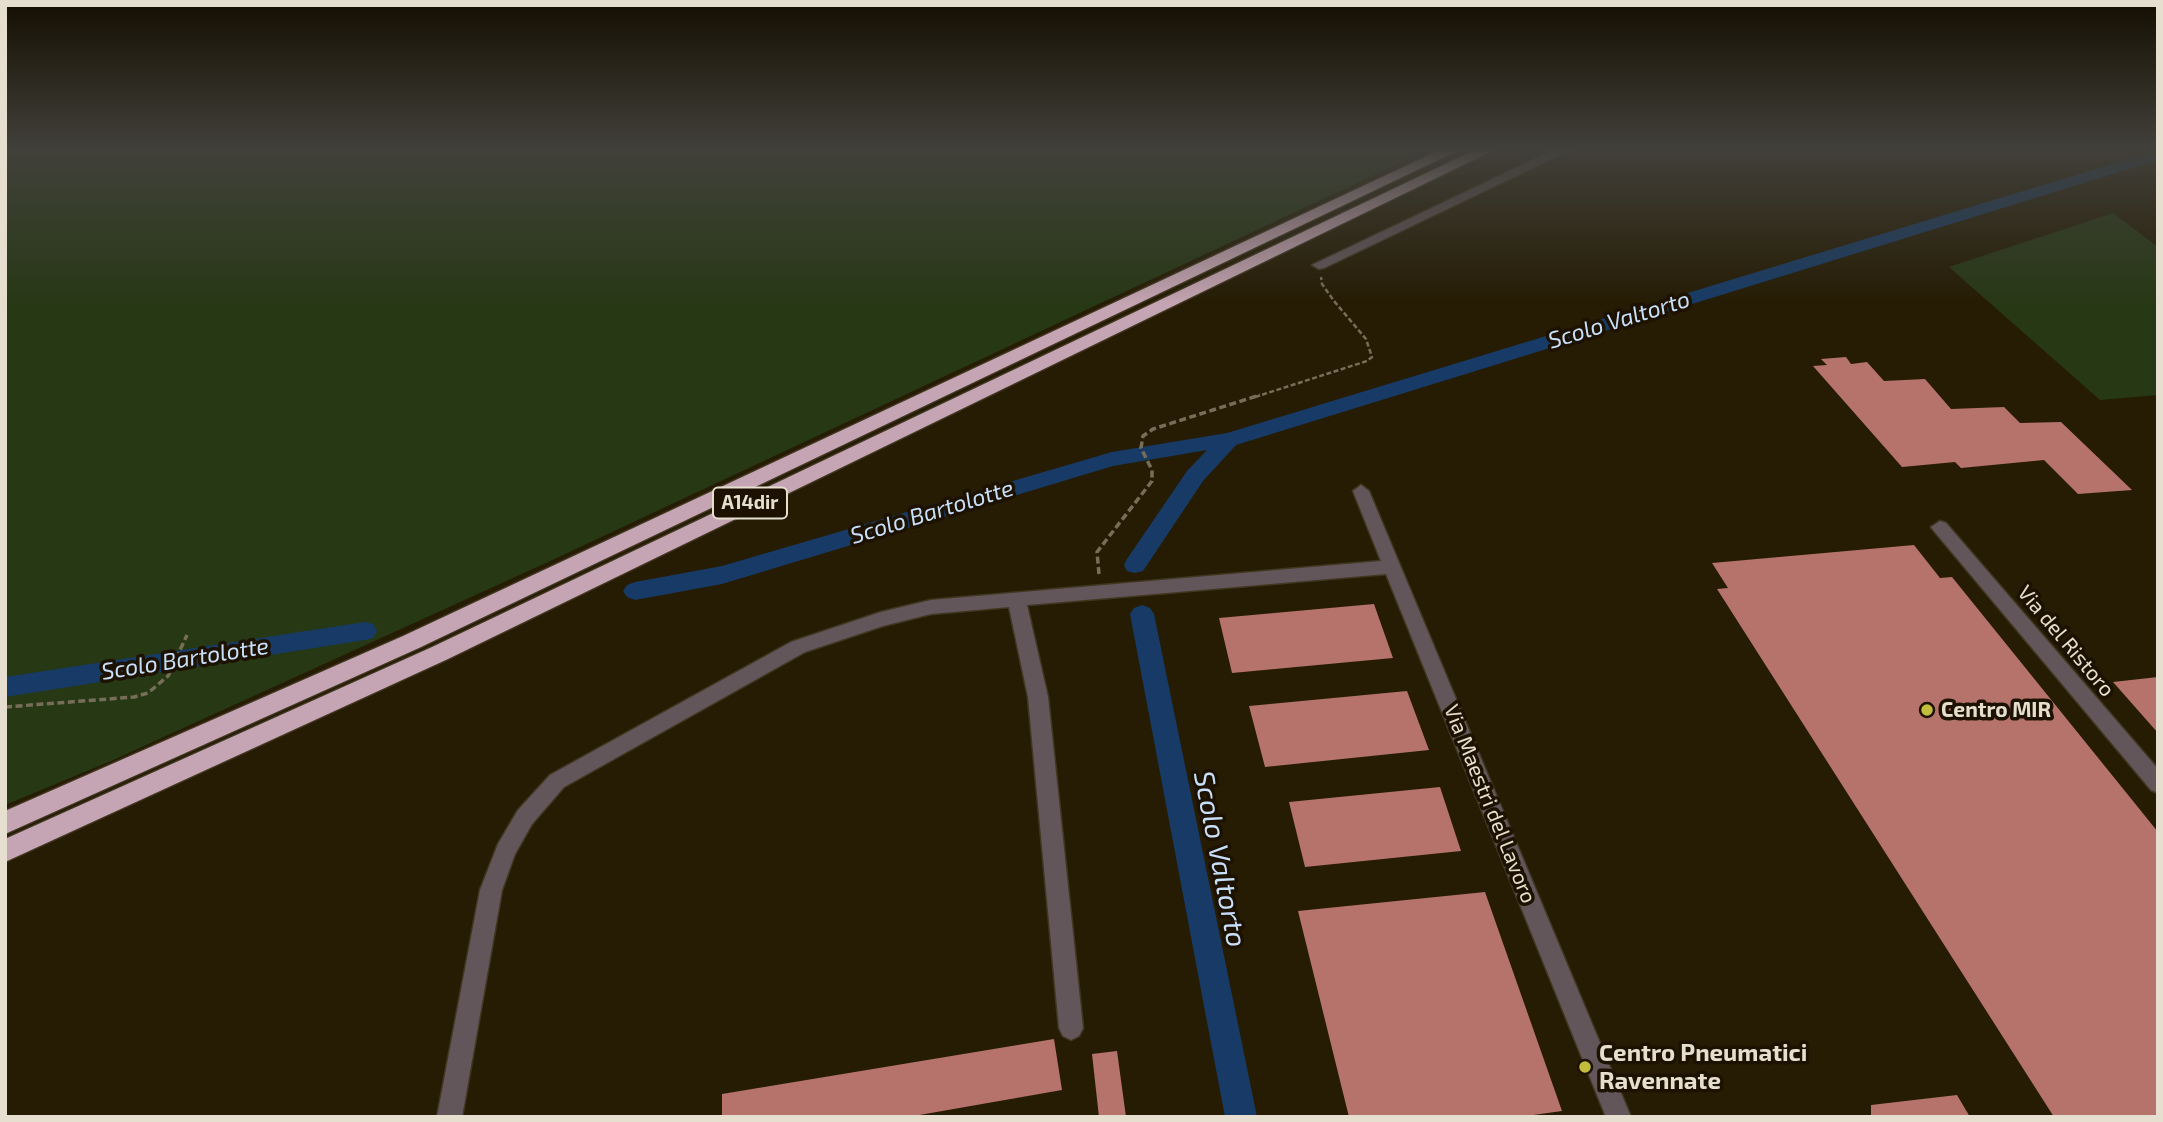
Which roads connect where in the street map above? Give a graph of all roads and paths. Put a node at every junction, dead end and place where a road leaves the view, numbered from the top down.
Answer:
1 (1345, 200) edge
2 (1382, 200) edge
3 (1457, 200) edge
4 (1319, 265) joint
5 (1361, 491) dead end
6 (1940, 527) dead end
7 (1391, 567) junction
8 (1100, 592) junction
9 (1016, 599) junction
10 (187, 635) dead end
11 (5, 707) edge
12 (2158, 784) edge
13 (5, 823) edge
14 (5, 851) edge
15 (1071, 1028) dead end
16 (449, 1117) edge
17 (1619, 1117) edge

1 - 13 highway, A14dir
2 - 14 highway, A14dir
3 - 4 street
4 - 8 path
5 - 7 street, Via Maestri del Lavoro
6 - 12 street, Via del Ristoro
7 - 8 street
7 - 17 street, Via Maestri del Lavoro
8 - 9 street
9 - 15 street
9 - 16 street
10 - 11 path

